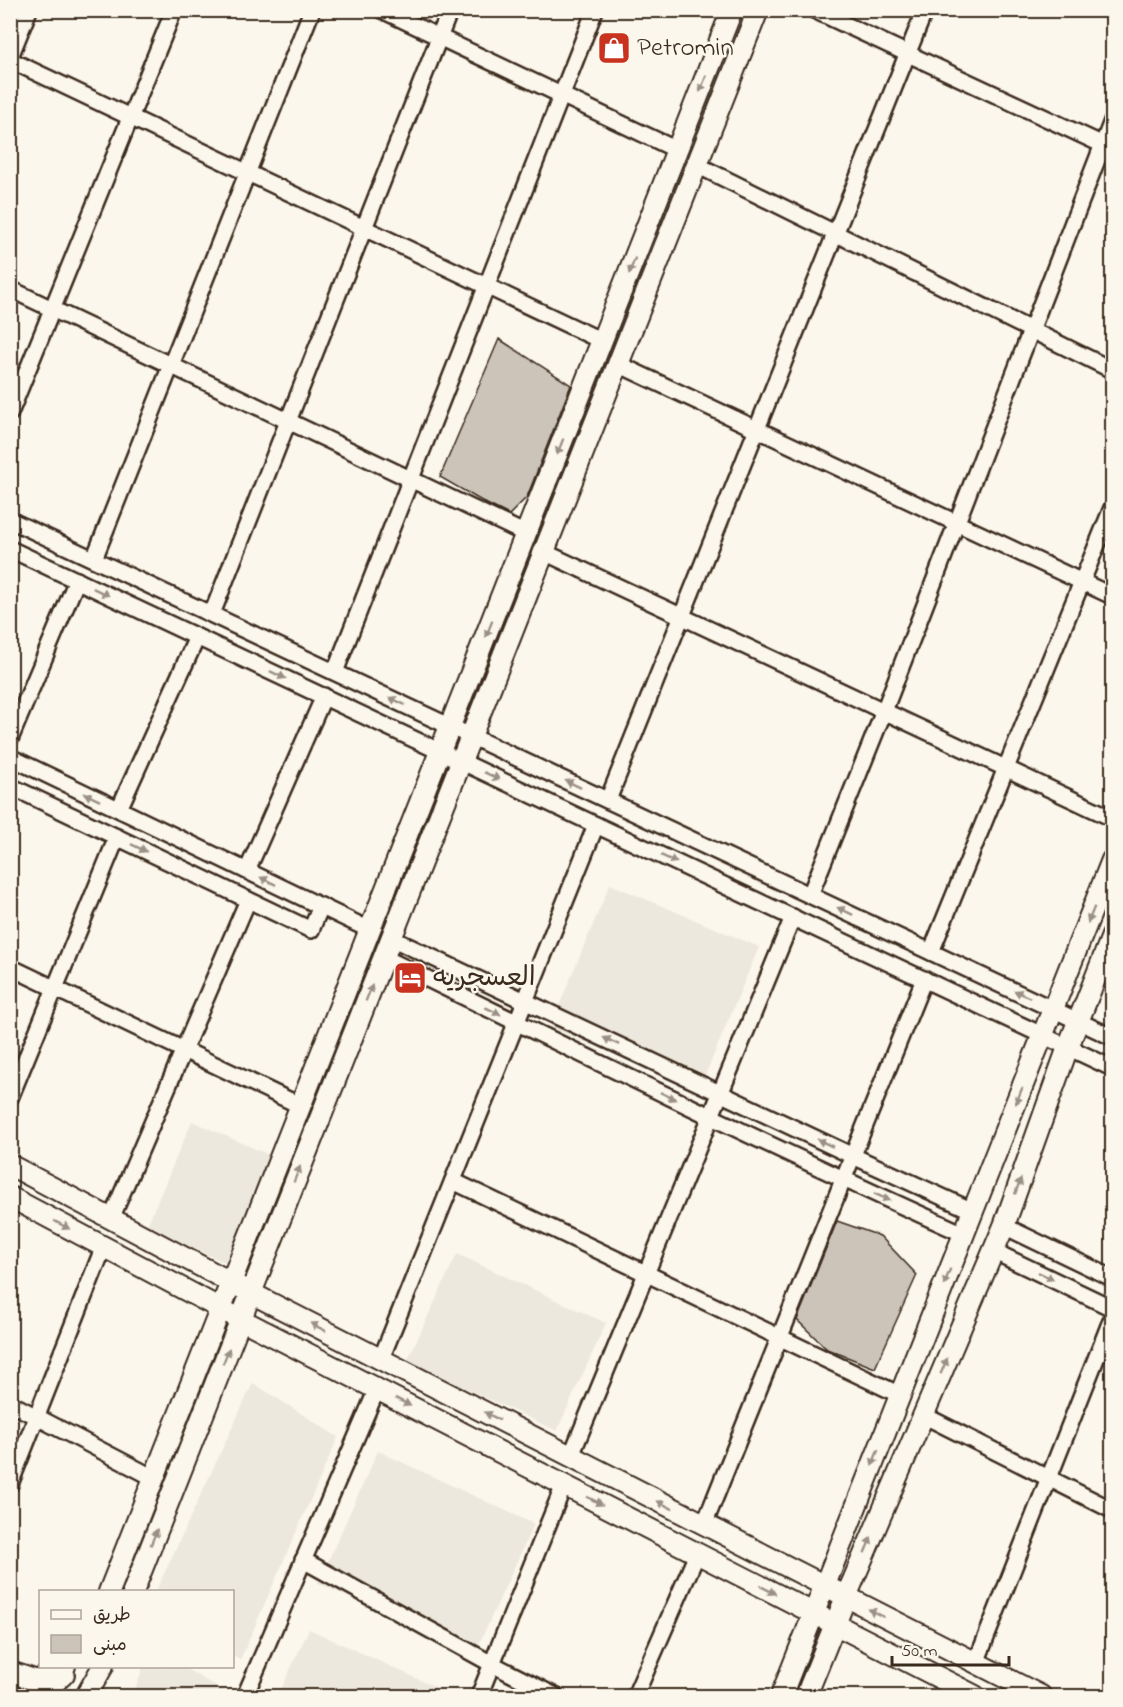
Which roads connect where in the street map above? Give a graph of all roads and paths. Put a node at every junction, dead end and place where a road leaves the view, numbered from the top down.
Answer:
1 (29, 10) edge
2 (174, 10) edge
3 (312, 10) edge
4 (382, 10) edge
5 (450, 10) edge
6 (595, 10) edge
7 (732, 10) edge
8 (758, 10) edge
9 (814, 10) edge
10 (925, 10) edge
11 (439, 37) junction
12 (907, 54) junction
13 (10, 58) edge
14 (562, 95) junction
15 (130, 117) junction
16 (1113, 121) edge
17 (1107, 146) edge
18 (677, 150) junction
19 (697, 165) junction
20 (248, 173) junction
21 (364, 228) junction
22 (835, 233) junction
23 (487, 286) junction
24 (10, 289) edge
25 (53, 309) junction
26 (1031, 330) junction
27 (602, 341) junction
28 (618, 364) junction
29 (171, 365) junction
30 (1113, 370) edge
31 (10, 413) edge
32 (288, 421) junction
33 (757, 429) junction
34 (411, 479) junction
35 (1113, 508) edge
36 (10, 520) edge
37 (956, 523) junction
38 (526, 534) junction
39 (10, 549) edge
40 (544, 552) junction
41 (94, 559) junction
42 (77, 580) junction
43 (1082, 582) junction
44 (1113, 596) edge
45 (212, 614) junction
46 (682, 616) junction
47 (197, 637) junction
48 (335, 672) junction
49 (324, 696) junction
50 (884, 711) junction
51 (450, 726) junction
52 (471, 736) junction
53 (10, 739) edge
54 (441, 751) junction
55 (10, 758) edge
56 (461, 761) junction
57 (1006, 768) junction
58 (10, 786) edge
59 (608, 800) junction
60 (119, 809) junction
61 (1113, 818) edge
62 (596, 825) junction
63 (117, 837) junction
64 (1113, 860) edge
65 (247, 871) junction
66 (810, 895) junction
67 (248, 900) junction
68 (321, 906) junction
69 (794, 917) junction
70 (370, 930) junction
71 (1113, 936) edge
72 (391, 938) junction
73 (931, 952) junction
74 (383, 957) junction
75 (10, 967) edge
76 (924, 979) junction
77 (56, 988) junction
78 (525, 1001) junction
79 (1053, 1009) junction
80 (1078, 1021) junction
81 (517, 1023) junction
82 (1043, 1035) junction
83 (1113, 1037) edge
84 (1068, 1047) junction
85 (184, 1050) junction
86 (1113, 1068) edge
87 (721, 1093) junction
88 (10, 1098) edge
89 (301, 1106) junction
90 (711, 1117) junction
91 (853, 1156) junction
92 (10, 1166) edge
93 (843, 1180) junction
94 (453, 1181) junction
95 (10, 1197) edge
96 (973, 1211) junction
97 (111, 1219) junction
98 (1004, 1226) junction
99 (964, 1234) junction
100 (104, 1246) junction
101 (993, 1251) junction
102 (646, 1274) junction
103 (1113, 1278) edge
104 (231, 1282) junction
105 (251, 1293) junction
106 (221, 1308) junction
107 (1113, 1308) edge
108 (1113, 1318) edge
109 (240, 1319) junction
110 (780, 1338) junction
111 (381, 1359) junction
112 (377, 1389) junction
113 (900, 1395) junction
114 (10, 1403) edge
115 (923, 1415) junction
116 (38, 1417) junction
117 (571, 1456) junction
118 (154, 1478) junction
119 (1049, 1478) junction
120 (10, 1484) edge
121 (564, 1485) junction
122 (1113, 1510) edge
123 (704, 1525) junction
124 (697, 1554) junction
125 (303, 1560) junction
126 (824, 1586) junction
127 (110, 1590) edge
128 (134, 1590) edge
129 (846, 1597) junction
130 (813, 1614) junction
131 (835, 1624) junction
132 (976, 1663) junction
133 (492, 1664) junction
134 (61, 1668) edge
135 (71, 1668) edge
136 (102, 1668) edge
137 (103, 1668) edge
138 (10, 1672) edge
139 (40, 1696) edge
140 (86, 1696) edge
141 (98, 1696) edge
142 (245, 1696) edge
143 (479, 1696) edge
144 (555, 1696) edge
145 (635, 1696) edge
146 (781, 1696) edge
147 (806, 1696) edge
148 (975, 1696) edge
149 (1041, 1696) edge

1 - 13 street
2 - 15 street
3 - 20 street
4 - 11 street
5 - 11 street
6 - 14 street
7 -> 18 main road
8 - 19 main road
9 - 12 street
10 - 12 street
11 - 14 street
11 - 21 street
12 - 17 street
12 - 22 street
13 - 15 street
14 - 18 street
14 - 23 street
15 - 20 street
15 - 25 street
16 - 17 street
17 - 26 street
18 -> 27 main road
19 - 22 street
19 - 28 main road
20 - 21 street
20 - 29 street
21 - 23 street
21 - 32 street
22 - 26 street
22 - 33 street
23 - 27 street
23 - 34 street
24 - 25 street
25 - 29 street
25 - 31 street
26 - 30 street
26 - 37 street
27 -> 38 main road
28 - 33 street
28 - 40 main road
29 - 32 street
29 - 41 street
32 - 34 street
32 - 45 street
33 - 37 street
33 - 46 street
34 - 38 street
34 - 48 street
35 - 43 street
36 - 41 street
37 - 43 street
37 - 50 street
38 -> 51 main road
39 - 42 street
40 - 46 street
40 - 52 main road
41 - 45 street
42 -> 47 street
42 - 53 street
43 - 44 street
43 - 57 street
45 - 48 street
46 - 50 street
46 - 59 street
47 -> 49 street
47 - 60 street
51 -> 48 street
49 - 54 street
49 - 65 street
50 - 57 street
50 - 66 street
51 - 52 street
51 - 54 main road
52 - 56 main road
59 -> 52 street
54 - 56 street
54 - 70 main road
60 -> 55 street
56 -> 62 street
56 - 72 main road
57 - 61 street
57 - 73 street
58 - 63 street
59 - 66 street
60 - 65 street
62 -> 69 street
62 - 78 street
63 -> 67 street
63 - 77 street
64 -> 79 main road
68 -> 65 street
73 -> 66 street
67 - 68 street
67 - 85 street
68 - 70 street
69 - 76 street
69 - 87 street
70 - 89 main road
71 - 80 main road
72 - 74 main road
72 - 78 street
79 -> 73 street
74 -> 81 street
105 -> 74 main road
75 - 77 street
76 - 82 street
76 - 91 street
77 - 85 street
77 - 88 street
78 - 81 street
87 -> 78 street
79 - 80 street
79 - 82 main road
80 - 83 street
80 - 84 main road
81 -> 90 street
81 - 94 street
82 - 84 street
82 -> 96 main road
84 - 86 street
98 -> 84 main road
85 - 89 street
85 - 97 street
87 - 90 street
91 -> 87 street
89 - 104 main road
90 - 93 street
90 - 102 street
91 - 93 street
91 - 96 street
92 - 97 main road
93 -> 99 street
93 - 110 street
94 - 102 street
94 - 111 street
95 -> 100 main road
96 - 99 main road
97 - 104 main road
98 - 101 main road
98 - 103 street
99 -> 113 main road
100 - 106 main road
100 - 116 street
101 -> 107 street
115 -> 101 main road
102 - 110 street
102 - 117 street
104 - 105 main road
104 - 106 main road
105 - 109 main road
111 -> 105 main road
106 - 109 main road
106 - 118 main road
108 - 119 street
109 - 112 main road
128 -> 109 main road
110 - 113 street
110 - 123 street
117 -> 111 main road
112 -> 121 main road
112 - 125 street
113 -> 126 main road
114 - 116 street
115 - 119 street
129 -> 115 main road
116 - 118 street
116 - 120 street
123 -> 117 main road
118 - 127 main road
119 - 122 street
119 - 132 street
121 -> 124 main road
121 - 133 street
123 - 126 main road
124 -> 130 main road
124 - 145 street
125 - 133 street
125 - 142 street
126 - 129 main road
126 - 130 main road
129 - 131 main road
132 -> 129 main road
130 - 131 main road
130 - 146 main road
131 - 147 main road
131 - 148 main road
132 - 149 main road
133 - 143 street
133 - 144 street
134 - 138 main road
135 - 139 main road
136 - 140 main road
137 - 141 street

